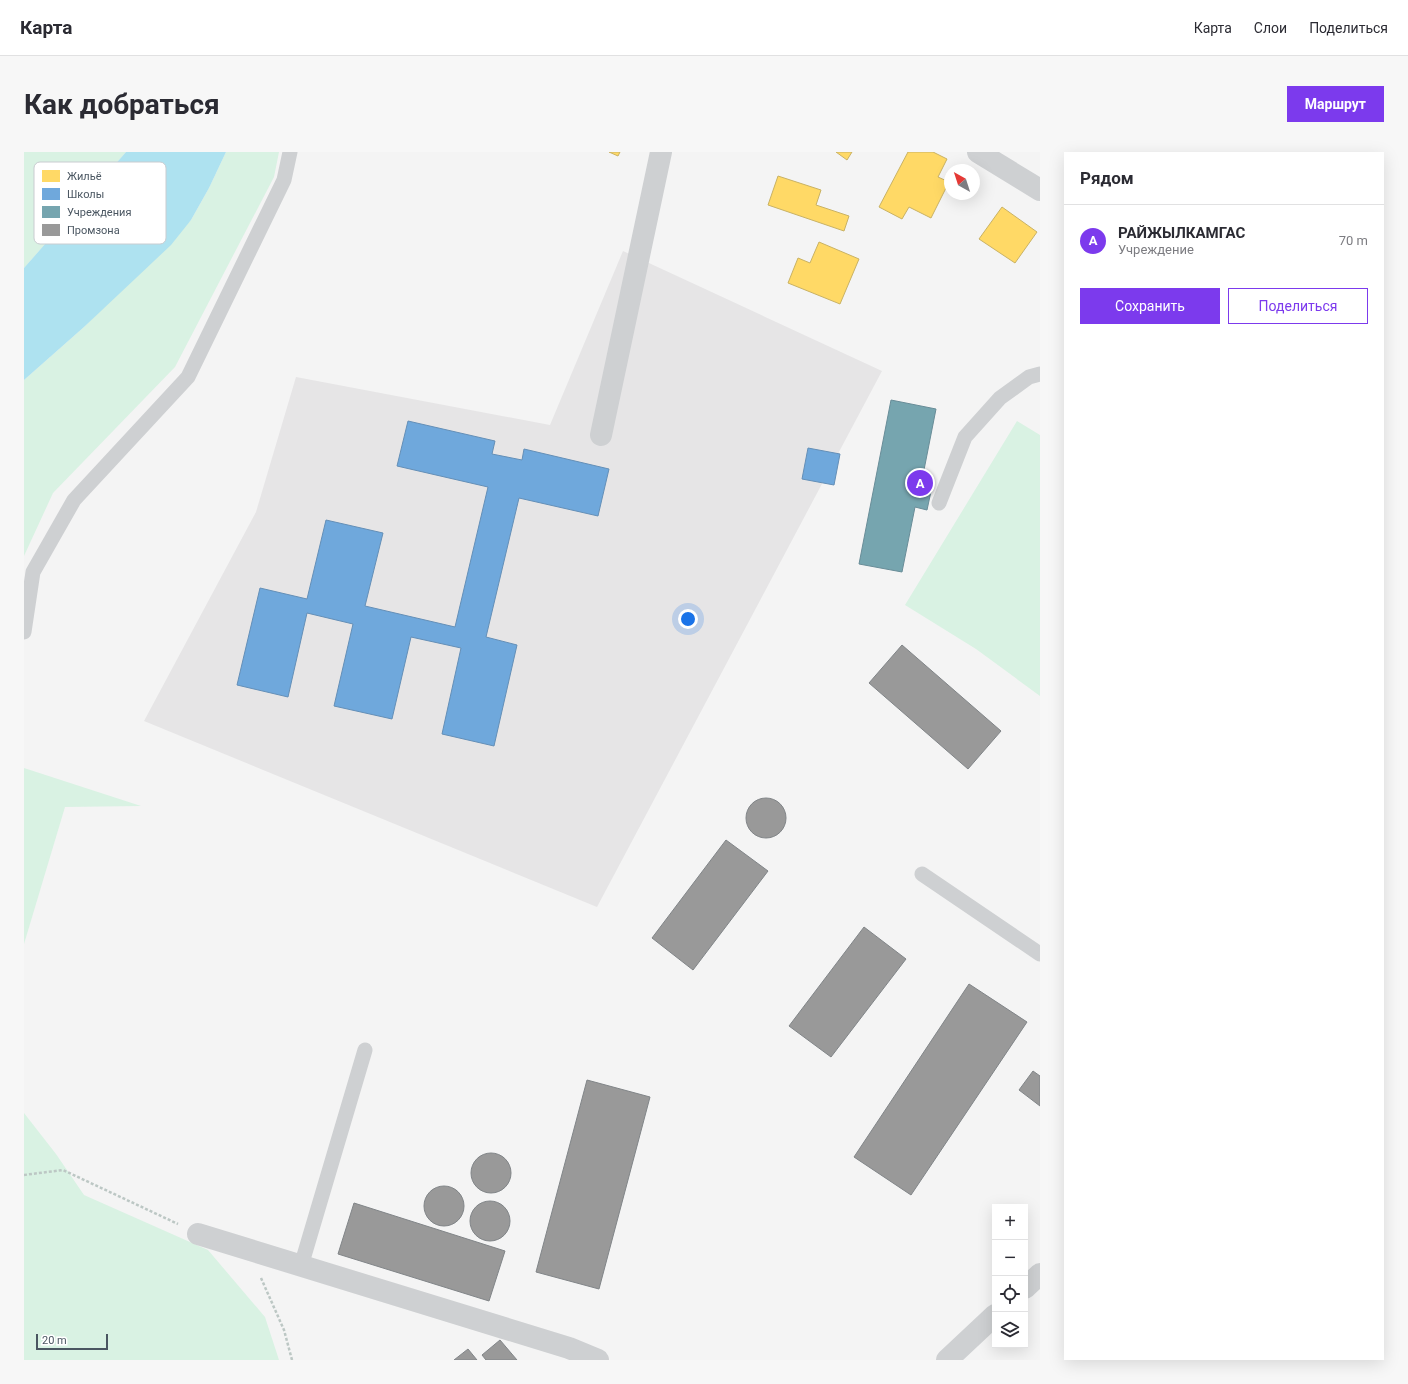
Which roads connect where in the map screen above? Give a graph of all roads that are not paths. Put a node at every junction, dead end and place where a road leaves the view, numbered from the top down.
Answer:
1 (290, 152) edge
2 (661, 152) edge
3 (978, 152) edge
4 (1040, 190) edge
5 (1040, 374) edge
6 (601, 435) dead end
7 (939, 503) dead end
8 (24, 632) edge
9 (922, 874) dead end
10 (1040, 954) edge
11 (365, 1050) dead end
12 (198, 1234) road end
13 (301, 1266) junction
14 (1040, 1274) edge
15 (1028, 1285) edge
16 (992, 1318) edge
17 (598, 1360) edge
18 (947, 1360) edge

1 - 8 lane
2 - 6 street
3 - 4 street
5 - 7 lane
9 - 10 lane
11 - 13 lane
12 - 13 street
13 - 17 street
14 - 15 street
16 - 18 street

